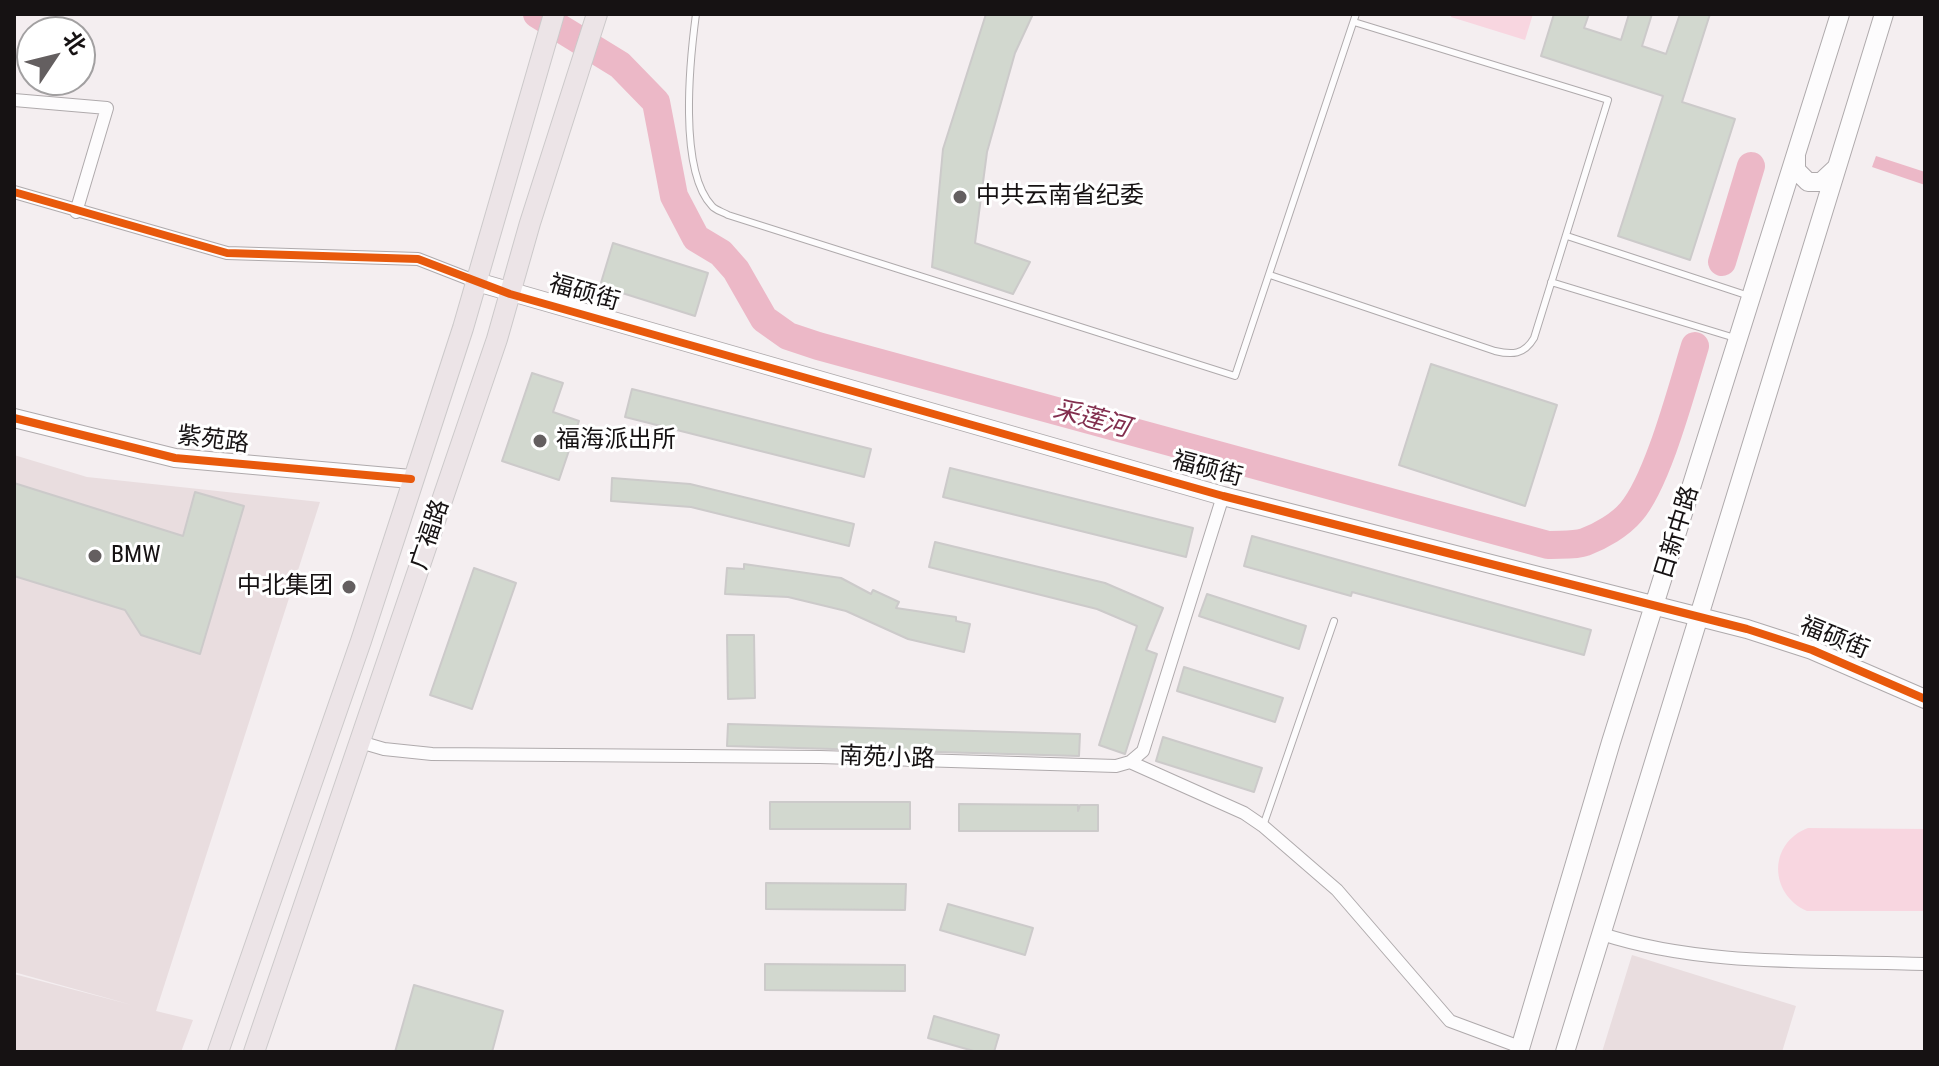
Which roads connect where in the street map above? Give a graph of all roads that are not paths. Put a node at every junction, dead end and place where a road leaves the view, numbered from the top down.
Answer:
1 (554, 14) edge
2 (597, 14) edge
3 (696, 14) edge
4 (1356, 14) edge
5 (1840, 14) edge
6 (1884, 14) edge
7 (1354, 22) junction
8 (14, 100) edge
9 (1797, 153) junction
10 (1835, 169) junction
11 (14, 192) edge
12 (76, 212) junction
13 (1567, 236) junction
14 (1270, 275) junction
15 (477, 282) junction
16 (1551, 282) junction
17 (510, 294) junction
18 (1753, 297) junction
19 (1738, 339) junction
20 (14, 418) edge
21 (411, 479) junction
22 (1223, 496) junction
23 (1656, 606) junction
24 (1701, 617) junction
25 (1334, 621) dead end
26 (1925, 699) edge
27 (360, 742) junction
28 (1130, 762) junction
29 (1263, 826) junction
30 (1602, 934) junction
31 (1925, 964) edge
32 (1520, 1049) edge
33 (218, 1052) edge
34 (254, 1052) edge
35 (1565, 1052) edge

1 - 15 main road, 广福路
2 - 17 main road, 广福路
3 - 14 lane
4 - 7 lane
5 - 9 main road, 日新中路
6 - 10 main road, 日新中路
7 - 13 lane
7 - 14 lane
8 - 12 street
9 - 10 main road
9 - 18 main road, 日新中路
10 - 24 main road, 日新中路
11 - 12 street
12 - 15 street
13 - 16 lane
13 - 18 lane
14 - 16 lane
15 - 17 main road, 福硕街
15 - 21 main road, 广福路
16 - 19 lane
17 - 22 main road, 福硕街
17 - 27 main road, 广福路
18 - 19 main road, 日新中路
19 - 23 main road, 日新中路
20 - 21 main road, 紫苑路
21 - 33 main road, 广福路
22 - 23 main road, 福硕街
22 - 28 street
23 - 24 main road, 福硕街
23 - 32 main road, 日新中路
24 - 26 main road, 福硕街
24 - 30 main road, 日新中路
25 - 29 lane
27 - 28 street, 南苑小路
27 - 34 main road, 广福路
28 - 29 street
29 - 32 street
30 - 31 street
30 - 35 main road, 日新中路

